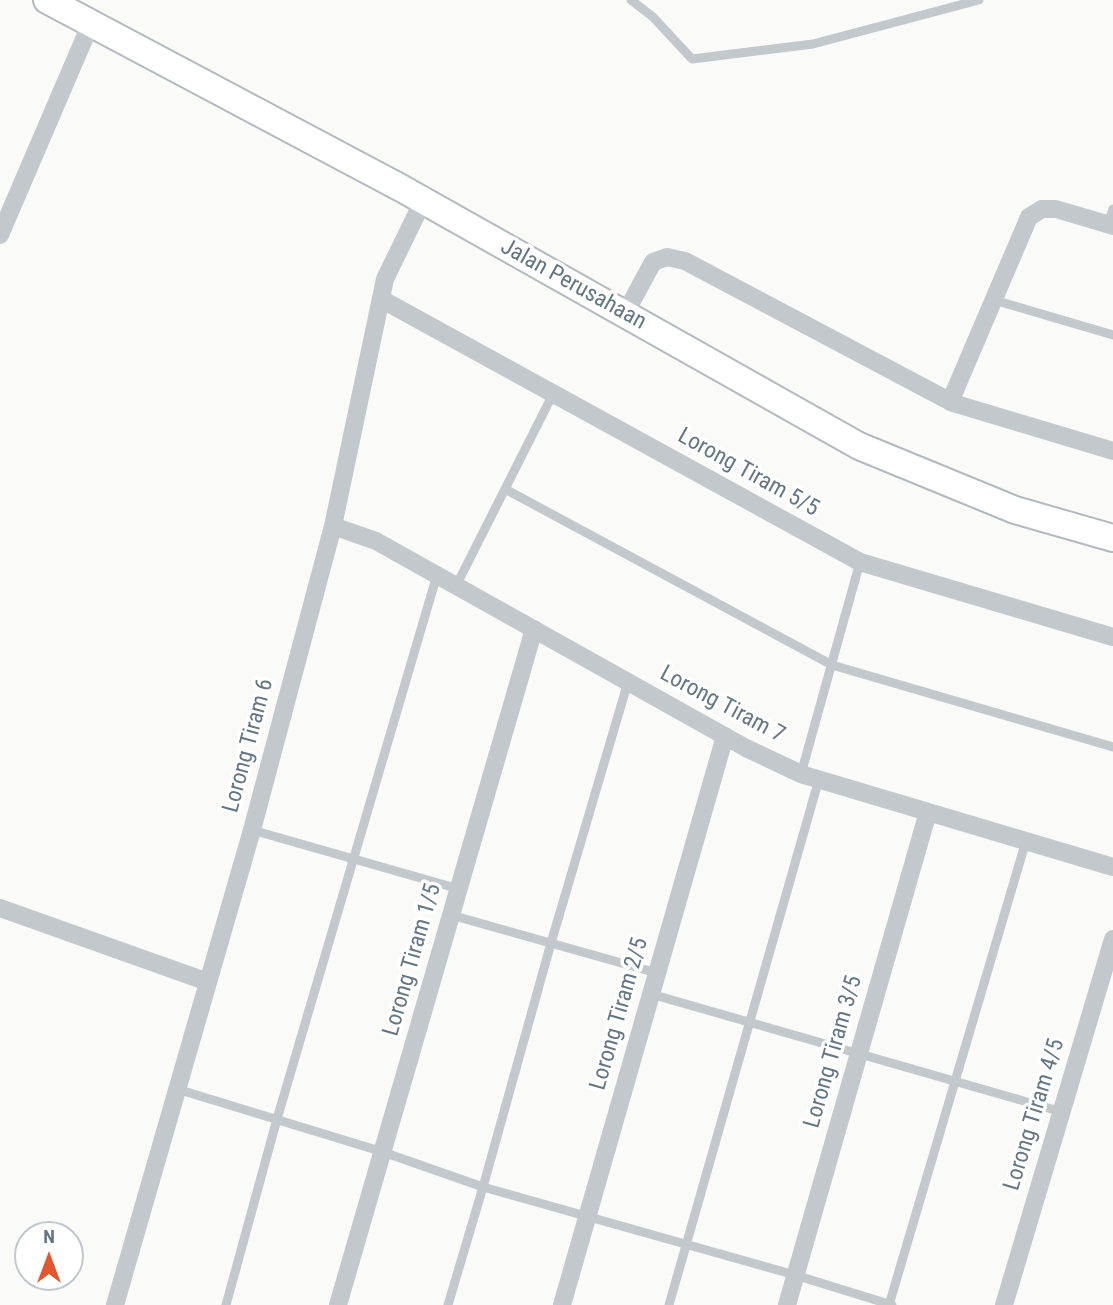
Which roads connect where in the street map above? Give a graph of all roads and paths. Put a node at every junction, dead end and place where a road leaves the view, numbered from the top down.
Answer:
1 (48, 0) edge
2 (631, 0) edge
3 (979, 0) edge
4 (91, 23) junction
5 (423, 201) junction
6 (1111, 220) edge
7 (0, 234) edge
8 (381, 299) junction
9 (993, 300) junction
10 (625, 314) junction
11 (1113, 335) edge
12 (553, 394) junction
13 (950, 402) junction
14 (1113, 451) edge
15 (505, 489) junction
16 (333, 526) junction
17 (1113, 538) edge
18 (860, 562) junction
19 (437, 575) junction
20 (456, 586) junction
21 (534, 629) junction
22 (1113, 637) edge
23 (832, 665) junction
24 (628, 682) junction
25 (725, 736) junction
26 (1113, 747) edge
27 (810, 776) junction
28 (928, 812) junction
29 (252, 830) junction
30 (1026, 841) junction
31 (353, 859) junction
32 (1113, 867) edge
33 (459, 889) junction
34 (0, 908) edge
35 (451, 915) junction
36 (1113, 939) edge
37 (551, 943) junction
38 (657, 973) junction
39 (208, 982) junction
40 (651, 994) junction
41 (750, 1023) junction
42 (859, 1053) junction
43 (954, 1081) junction
44 (177, 1089) junction
45 (1062, 1112) junction
46 (277, 1119) junction
47 (383, 1152) junction
48 (483, 1187) junction
49 (587, 1218) junction
50 (686, 1245) junction
51 (795, 1275) junction
52 (115, 1305) edge
53 (226, 1305) edge
54 (338, 1305) edge
55 (448, 1305) edge
56 (562, 1305) edge
57 (669, 1305) edge
58 (787, 1305) edge
59 (890, 1305) edge
60 (1004, 1305) edge

1 - 4 main road, Jalan Perusahaan
2 - 3 lane
4 - 5 main road, Jalan Perusahaan
4 - 7 street
5 - 8 street, Lorong Tiram 6
5 - 10 main road, Jalan Perusahaan
6 - 9 street
8 - 12 street, Lorong Tiram 5/5
8 - 16 street, Lorong Tiram 6
9 - 11 lane
9 - 13 street
10 - 13 street
10 - 17 main road, Jalan Perusahaan
12 - 15 lane
12 - 18 street, Lorong Tiram 5/5
13 - 14 street
15 - 20 lane
15 - 23 lane
16 - 19 street, Lorong Tiram 7
16 - 29 street, Lorong Tiram 6
18 - 22 street, Lorong Tiram 5/5
18 - 23 lane
19 - 20 street, Lorong Tiram 7
19 - 31 lane
20 - 21 street, Lorong Tiram 7
21 - 24 street, Lorong Tiram 7
21 - 33 street, Lorong Tiram 1/5
23 - 26 lane
23 - 27 lane
24 - 25 street, Lorong Tiram 7
24 - 37 lane
25 - 27 street, Lorong Tiram 7
25 - 38 street, Lorong Tiram 2/5
27 - 28 street, Lorong Tiram 7
27 - 41 lane
28 - 30 street, Lorong Tiram 7
28 - 42 street, Lorong Tiram 3/5
29 - 31 lane
29 - 39 street, Lorong Tiram 6
30 - 32 street, Lorong Tiram 7
30 - 43 lane
31 - 33 lane
31 - 46 lane
33 - 35 street, Lorong Tiram 1/5
34 - 39 street
35 - 37 lane
35 - 47 street, Lorong Tiram 1/5
36 - 45 street, Lorong Tiram 4/5
37 - 38 lane
37 - 48 lane
38 - 40 street, Lorong Tiram 2/5
39 - 44 street, Lorong Tiram 6
40 - 41 lane
40 - 49 street, Lorong Tiram 2/5
41 - 42 lane
41 - 50 lane
42 - 43 lane
42 - 51 street, Lorong Tiram 3/5
43 - 45 lane
43 - 59 lane
44 - 46 lane
44 - 52 street, Lorong Tiram 6
45 - 60 street, Lorong Tiram 4/5
46 - 47 lane
46 - 53 lane
47 - 48 lane
47 - 54 street, Lorong Tiram 1/5
48 - 49 lane
48 - 55 lane
49 - 50 lane
49 - 56 street, Lorong Tiram 2/5
50 - 51 lane
50 - 57 lane
51 - 58 street, Lorong Tiram 3/5
51 - 59 lane

